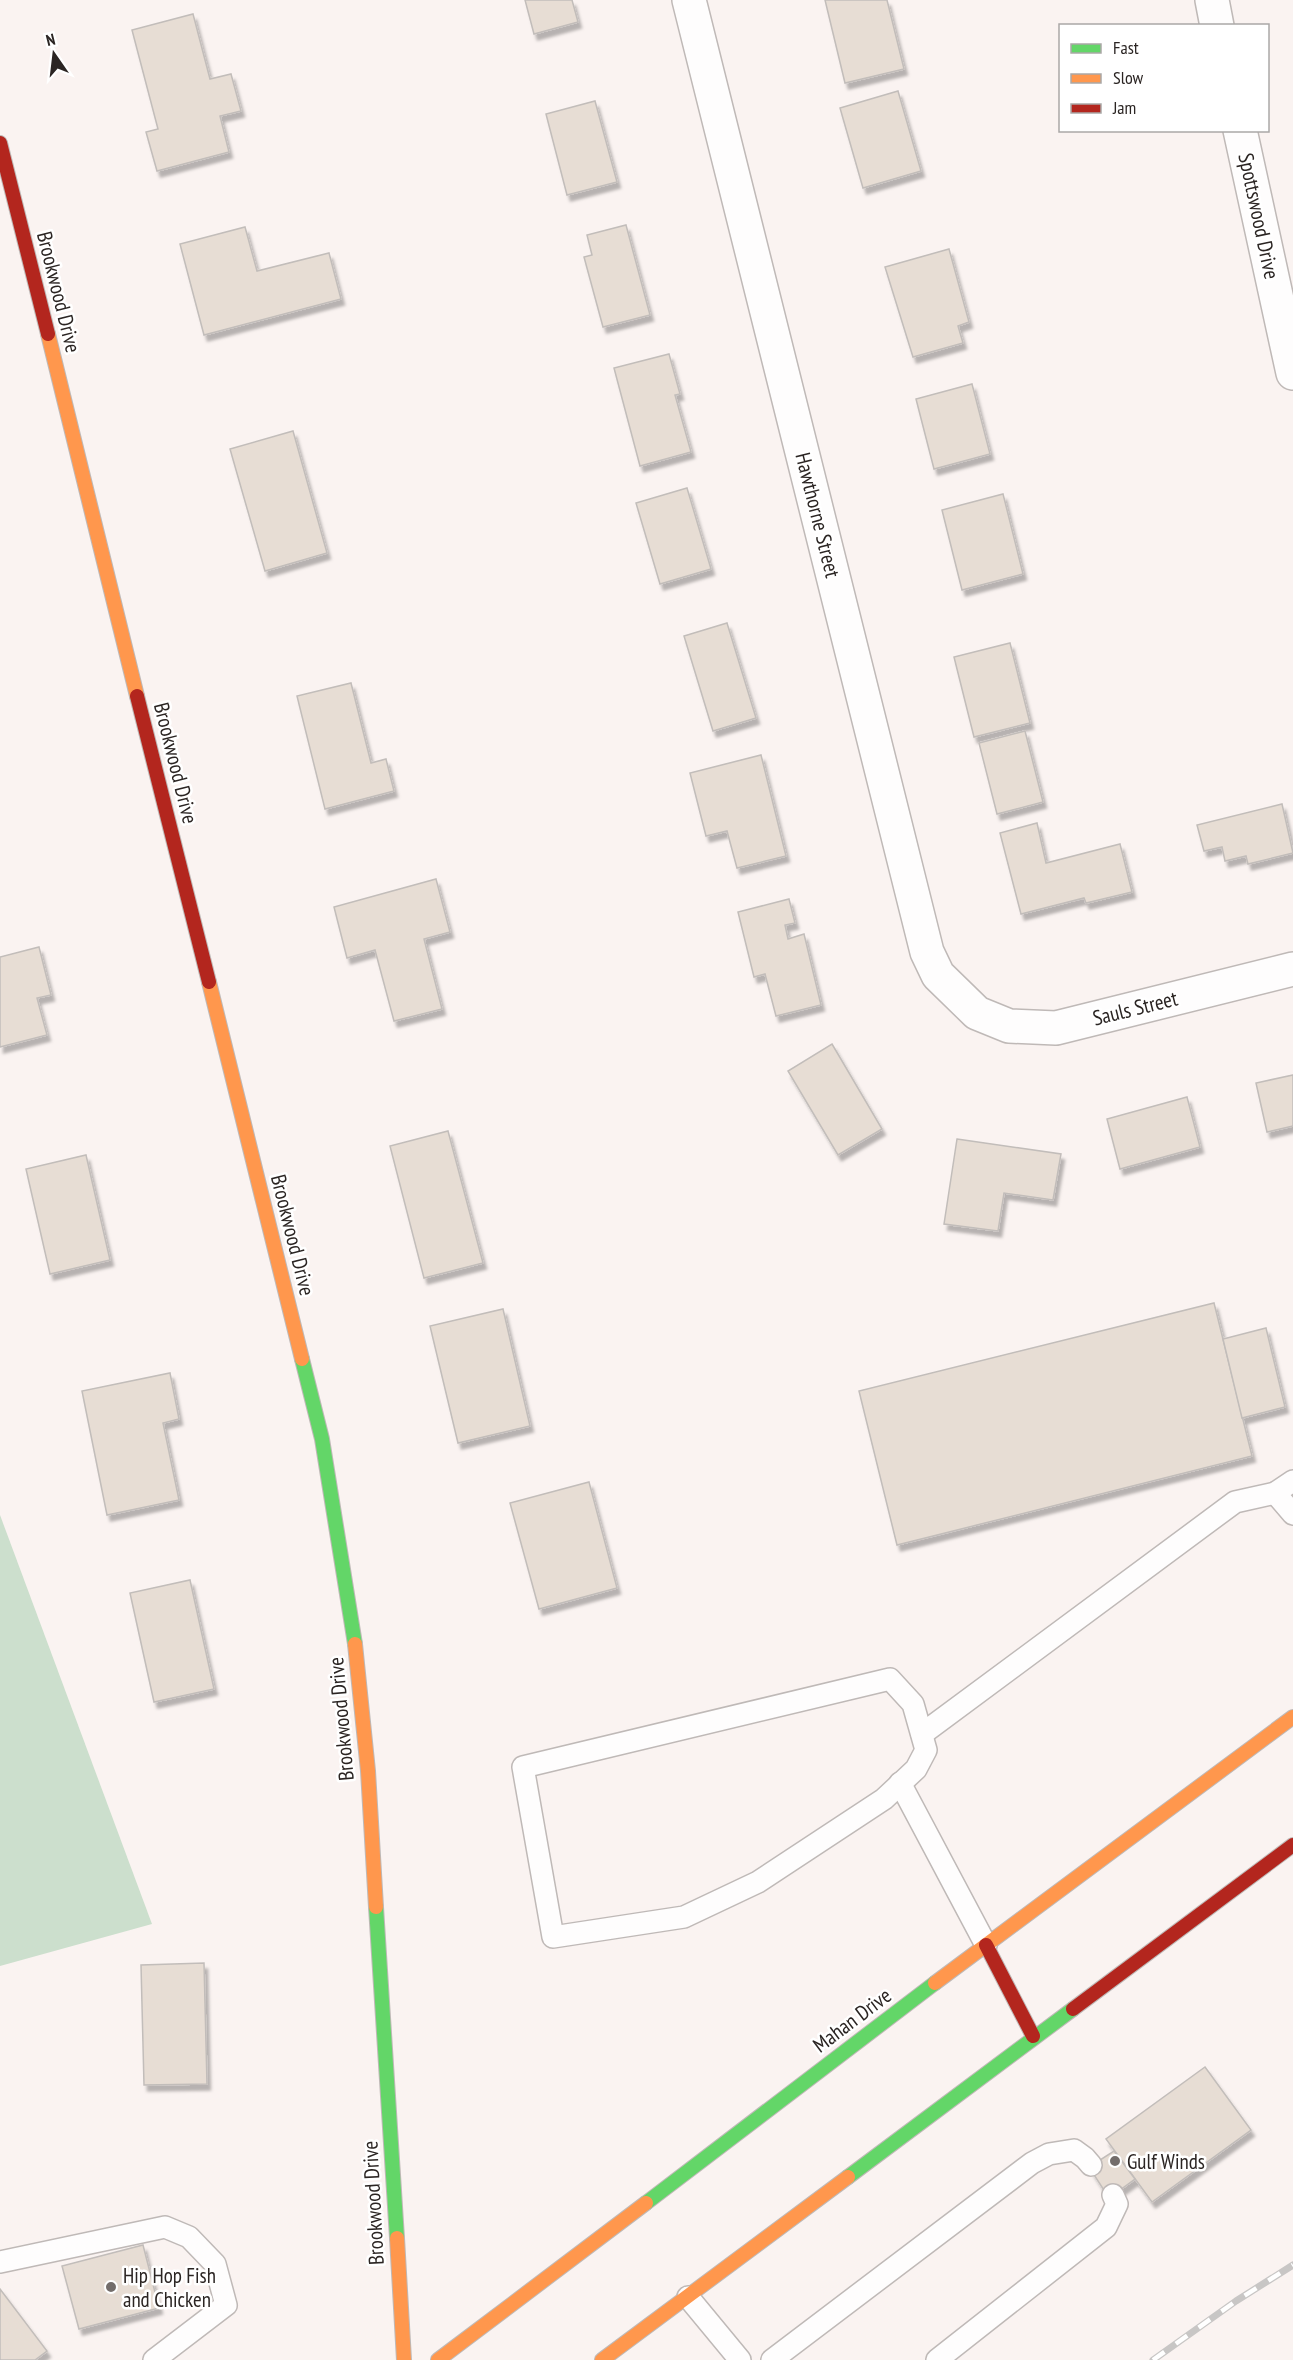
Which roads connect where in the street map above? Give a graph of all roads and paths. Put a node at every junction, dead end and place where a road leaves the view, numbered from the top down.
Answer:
1 (689, 0) edge
2 (1212, 0) edge
3 (1217, 24) edge
4 (1240, 132) edge
5 (0, 143) edge
6 (1293, 373) edge
7 (1293, 969) edge
8 (977, 1013) joint
9 (1293, 1481) edge
10 (1275, 1493) junction
11 (1293, 1514) edge
12 (1293, 1717) edge
13 (922, 1734) junction
14 (900, 1783) junction
15 (1293, 1845) edge
16 (986, 1945) junction
17 (1033, 2036) junction
18 (1091, 2165) dead end
19 (1113, 2195) dead end
20 (0, 2262) edge
21 (688, 2297) junction
22 (154, 2360) edge
23 (404, 2360) edge
24 (438, 2360) edge
25 (602, 2360) edge
26 (740, 2360) edge
27 (772, 2360) edge
28 (937, 2360) edge

1 - 8 street, Hawthorne Street
2 - 3 street
4 - 6 street, Spottswood Drive
5 - 23 street, Brookwood Drive
7 - 8 street, Sauls Street
9 - 10 lane
10 - 11 lane
10 - 13 lane
12 - 16 street, Mahan Drive
13 - 14 lane
13 - 14 lane
14 - 16 lane
15 - 17 street
16 - 17 street
16 - 24 street, Mahan Drive
17 - 21 street
18 - 27 lane
19 - 28 lane
20 - 22 lane
21 - 25 street
21 - 26 lane

